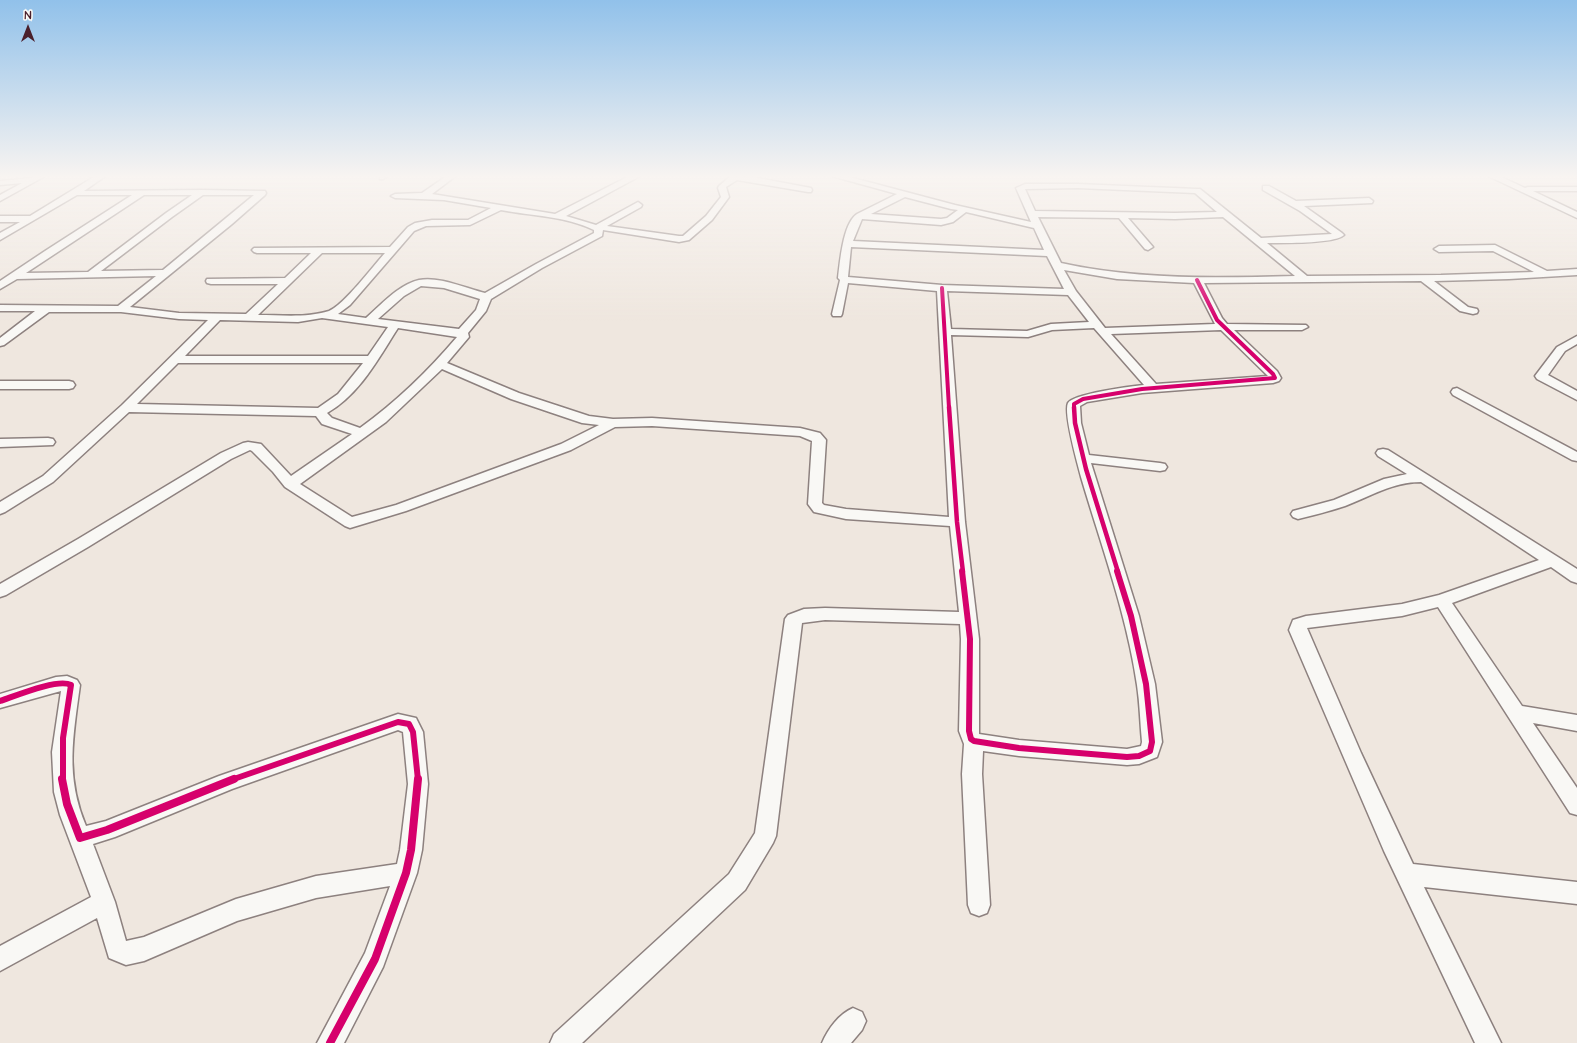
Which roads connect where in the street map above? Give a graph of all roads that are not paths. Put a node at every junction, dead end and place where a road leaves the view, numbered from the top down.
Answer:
1 (21, 224) edge
2 (94, 224) edge
3 (158, 224) edge
4 (227, 224) edge
5 (421, 224) edge
6 (588, 224) edge
7 (606, 224) edge
8 (701, 224) edge
9 (855, 224) edge
10 (1027, 224) edge
11 (1128, 224) edge
12 (1237, 224) edge
13 (1323, 224) edge
14 (1038, 226) joint
15 (598, 228) junction
16 (0, 237) edge
17 (1259, 241) junction
18 (847, 244) junction
19 (1148, 247) dead end
20 (1439, 249) dead end
21 (257, 250) dead end
22 (320, 250) junction
23 (393, 250) junction
24 (1051, 253) junction
25 (1058, 268) junction
26 (1577, 272) edge
27 (165, 273) junction
28 (91, 274) junction
29 (1545, 274) junction
30 (16, 276) junction
31 (1423, 278) junction
32 (1304, 279) junction
33 (845, 280) junction
34 (1197, 280) junction
35 (211, 281) dead end
36 (288, 281) junction
37 (0, 286) edge
38 (942, 288) junction
39 (1071, 292) junction
40 (486, 297) junction
41 (0, 308) edge
42 (46, 308) junction
43 (121, 309) junction
44 (1473, 311) dead end
45 (837, 314) dead end
46 (323, 316) junction
47 (216, 317) junction
48 (248, 318) junction
49 (368, 322) junction
50 (395, 325) junction
51 (1302, 327) dead end
52 (1100, 328) junction
53 (1224, 328) junction
54 (945, 332) junction
55 (461, 333) junction
56 (1577, 339) edge
57 (0, 343) edge
58 (174, 359) junction
59 (371, 360) junction
60 (440, 364) junction
61 (0, 385) edge
62 (69, 385) dead end
63 (1153, 388) junction
64 (1458, 392) dead end
65 (1577, 396) edge
66 (126, 408) junction
67 (320, 412) junction
68 (613, 423) junction
69 (362, 433) junction
70 (48, 442) dead end
71 (0, 443) edge
72 (1382, 453) dead end
73 (1083, 458) junction
74 (1577, 458) edge
75 (1160, 467) dead end
76 (1424, 478) junction
77 (290, 484) junction
78 (0, 509) edge
79 (1298, 514) dead end
80 (957, 522) junction
81 (1552, 560) junction
82 (1577, 577) edge
83 (0, 591) edge
84 (1442, 600) junction
85 (968, 618) junction
86 (0, 701) edge
87 (1517, 713) junction
88 (1577, 723) edge
89 (974, 741) junction
90 (1577, 806) edge
91 (80, 838) junction
92 (406, 873) junction
93 (1406, 874) junction
94 (1577, 893) edge
95 (104, 902) junction
96 (979, 904) dead end
97 (0, 959) edge
98 (853, 1021) dead end
99 (330, 1043) edge
100 (563, 1043) edge
101 (834, 1043) edge
102 (1488, 1043) edge

1 - 16 street
2 - 30 street
3 - 28 street
4 - 27 street
5 - 23 street
6 - 15 street
7 - 15 street
8 - 15 street
9 - 18 street
10 - 14 street
11 - 19 street
12 - 17 street
13 - 17 street
14 - 24 street
15 - 40 street
17 - 32 street
18 - 24 street
18 - 33 street
20 - 29 street
21 - 22 street
22 - 23 street
22 - 36 street
23 - 46 street
24 - 25 street
25 - 34 street
25 - 39 street
26 - 29 street
27 - 28 street
27 - 43 street
28 - 30 street
29 - 31 street
30 - 37 street
31 - 32 street
31 - 44 street
32 - 34 street
33 - 38 street
33 - 45 street
34 - 53 street
35 - 36 street
36 - 48 street
38 - 39 street
38 - 54 street
39 - 52 street
40 - 49 street
40 - 55 street
41 - 42 street
42 - 43 street
42 - 57 street
43 - 47 street
46 - 48 street
46 - 49 street
47 - 48 street
47 - 58 street
49 - 50 street
50 - 55 street
50 - 59 street
51 - 53 street
52 - 53 street
52 - 54 street
52 - 63 street
53 - 63 street
54 - 80 street
55 - 60 street
56 - 65 street
58 - 59 street
58 - 66 street
59 - 67 street
60 - 68 street
60 - 69 street
61 - 62 street
63 - 73 street
64 - 74 street
66 - 67 street
66 - 78 street
67 - 69 street
68 - 77 street
68 - 80 street
69 - 77 street
70 - 71 street
72 - 76 street
73 - 75 street
73 - 89 street
76 - 79 street
76 - 81 street
77 - 83 street
80 - 85 street
81 - 82 street
81 - 84 street
84 - 87 street
84 - 93 street
85 - 89 street
85 - 100 street
86 - 91 street
87 - 88 street
87 - 90 street
89 - 96 street
91 - 92 street
91 - 95 street
92 - 95 street
92 - 99 street
93 - 94 street
93 - 102 street
95 - 97 street
98 - 101 street

